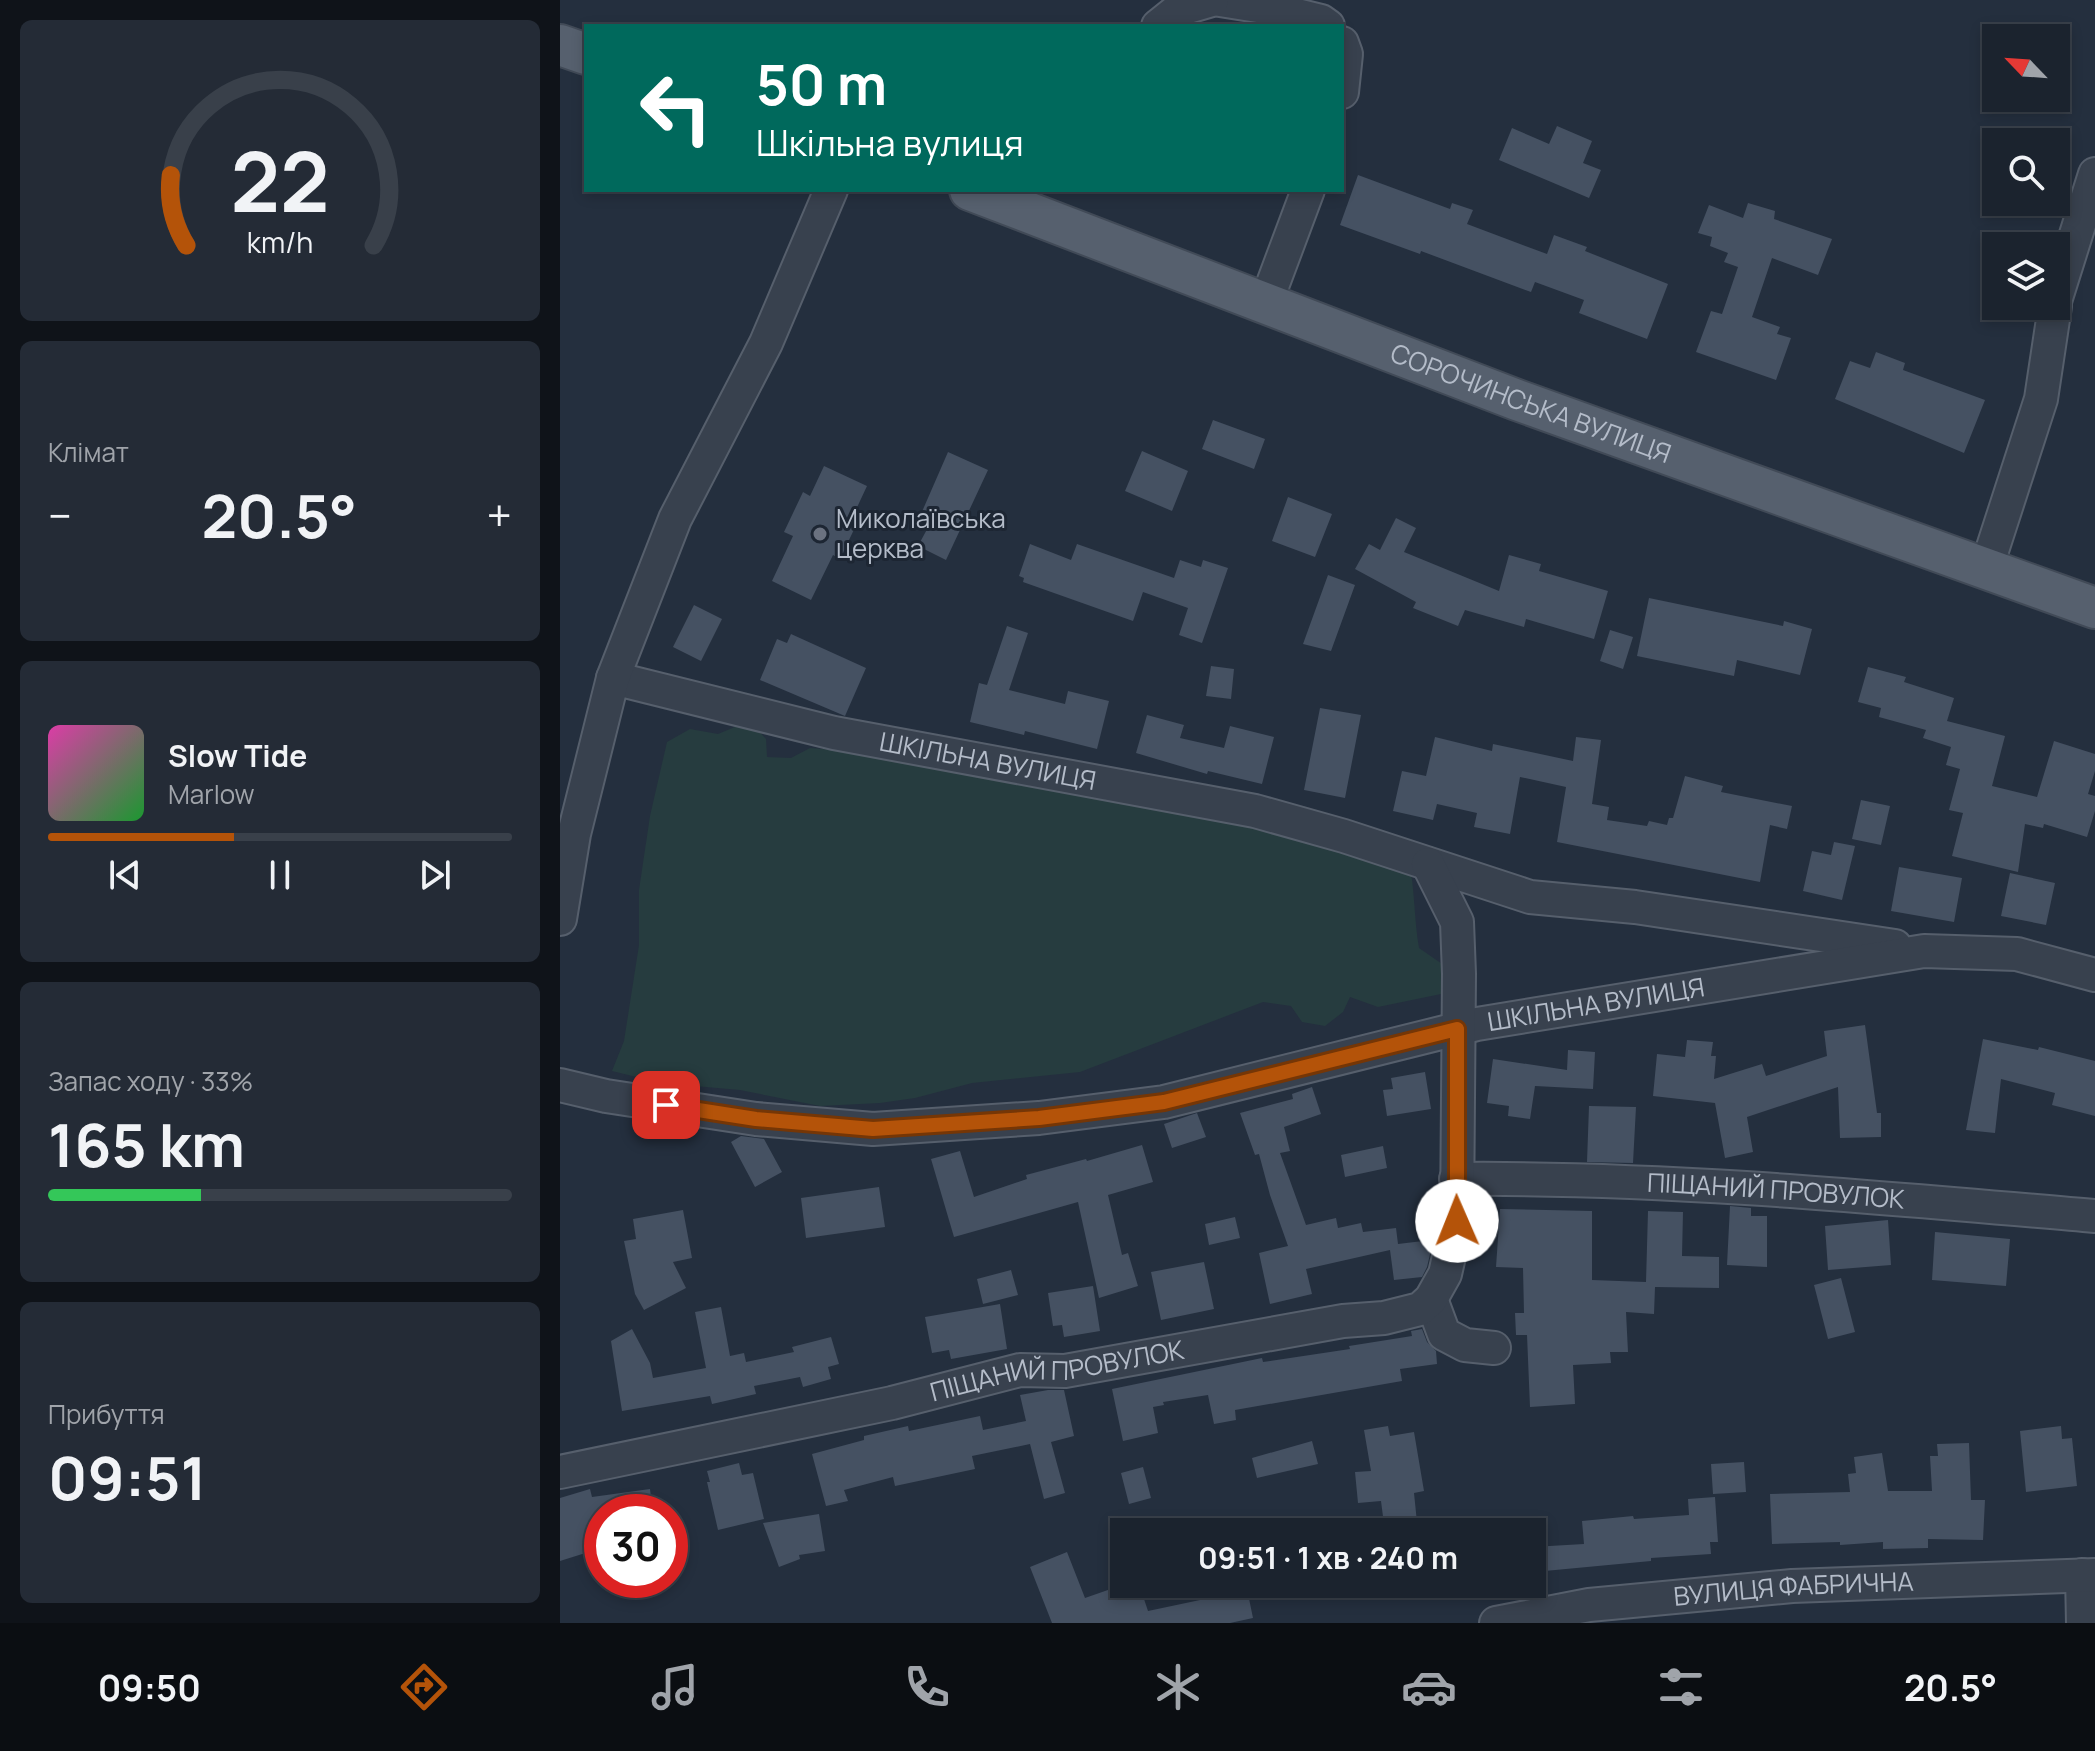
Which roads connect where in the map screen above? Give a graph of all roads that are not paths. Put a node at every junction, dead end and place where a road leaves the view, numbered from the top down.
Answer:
1 (1212, 0) edge
2 (1220, 0) edge
3 (1160, 24) edge
4 (1325, 24) edge
5 (560, 45) edge
6 (1344, 48) edge
7 (584, 53) edge
8 (1344, 73) edge
9 (2095, 174) edge
10 (830, 192) edge
11 (981, 192) edge
12 (1307, 192) edge
13 (1019, 199) edge
14 (2070, 253) edge
15 (1265, 305) junction
16 (2053, 320) edge
17 (1986, 569) junction
18 (2095, 608) edge
19 (613, 678) junction
20 (1428, 864) junction
21 (560, 919) edge
22 (1924, 951) junction
23 (2095, 975) edge
24 (1457, 1029) junction
25 (560, 1085) edge
26 (1456, 1179) junction
27 (2095, 1216) edge
28 (1431, 1299) junction
29 (1494, 1348) dead end
30 (560, 1472) edge
31 (2089, 1575) edge
32 (1591, 1614) edge
33 (1496, 1623) edge
34 (2083, 1623) edge

1 - 3 street
2 - 4 street
5 - 7 main road
6 - 8 street
9 - 14 street
10 - 19 street
11 - 13 main road, СОРОЧИНСЬКА ВУЛИЦЯ
12 - 15 street
13 - 15 main road, СОРОЧИНСЬКА ВУЛИЦЯ
15 - 17 main road, СОРОЧИНСЬКА ВУЛИЦЯ
16 - 17 street
17 - 18 main road, СОРОЧИНСЬКА ВУЛИЦЯ
19 - 20 street, ШКІЛЬНА ВУЛИЦЯ
19 - 21 street
20 - 22 street, ШКІЛЬНА ВУЛИЦЯ
20 - 24 street
22 - 23 street, ШКІЛЬНА ВУЛИЦЯ
22 - 24 street, ШКІЛЬНА ВУЛИЦЯ
24 - 25 street, ШКІЛЬНА ВУЛИЦЯ
24 - 26 street
26 - 27 street, ПІЩАНИЙ ПРОВУЛОК
26 - 28 street
28 - 29 street
28 - 30 street, ПІЩАНИЙ ПРОВУЛОК
31 - 32 street, ВУЛИЦЯ ФАБРИЧНА
31 - 34 street
32 - 33 street, ВУЛИЦЯ ФАБРИЧНА

